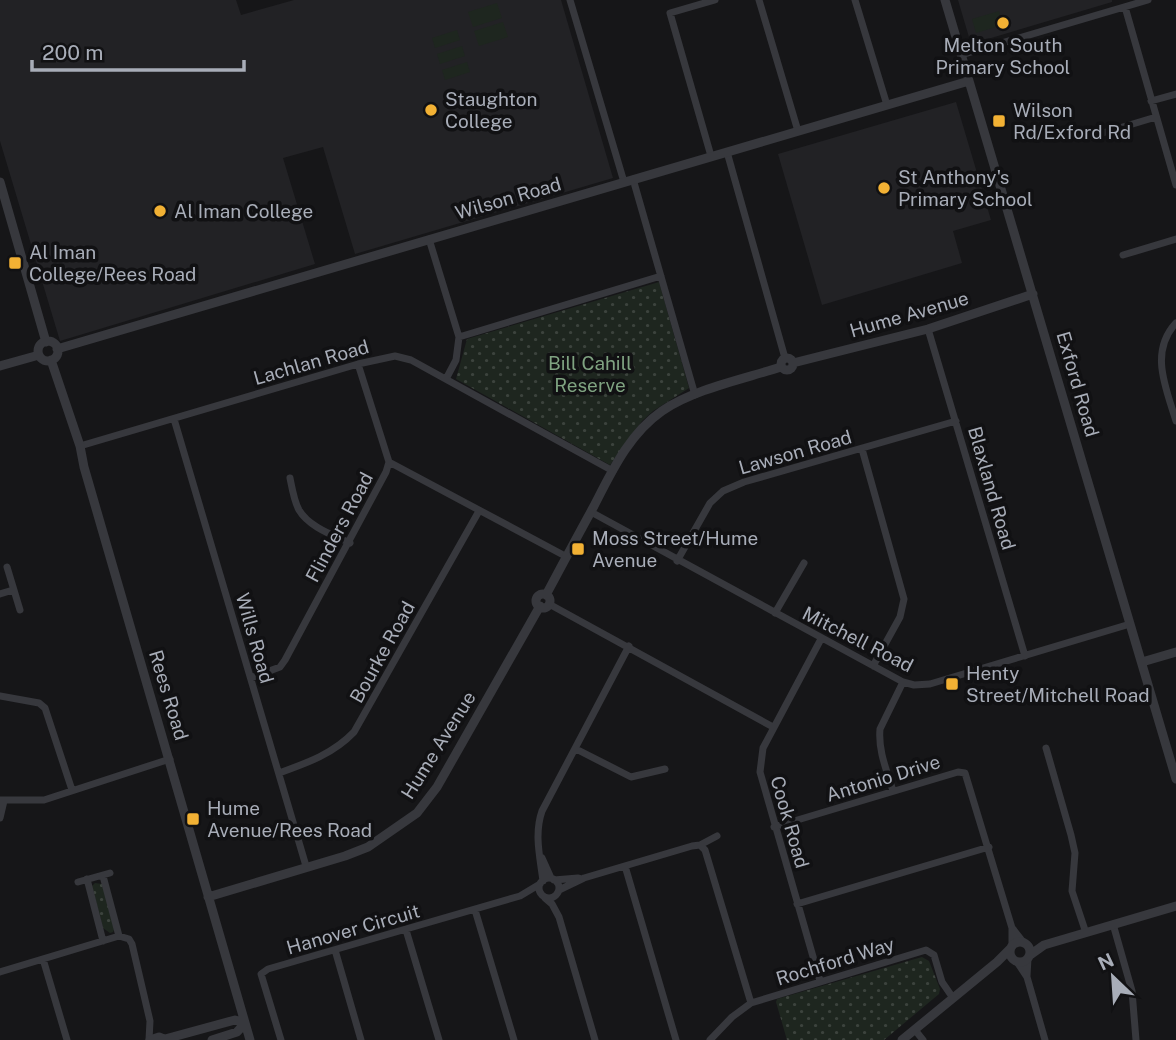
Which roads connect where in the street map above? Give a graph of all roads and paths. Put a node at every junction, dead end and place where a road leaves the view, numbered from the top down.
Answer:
1 (570, 0) edge
2 (715, 0) edge
3 (759, 0) edge
4 (855, 0) edge
5 (945, 0) edge
6 (1148, 0) edge
7 (1125, 7) junction
8 (961, 55) junction
9 (968, 81) junction
10 (1176, 94) edge
11 (1152, 101) junction
12 (887, 105) junction
13 (1156, 117) junction
14 (798, 131) junction
15 (1086, 138) dead end
16 (727, 152) junction
17 (711, 156) junction
18 (628, 181) junction
19 (0, 182) edge
20 (1176, 185) edge
21 (429, 239) junction
22 (1176, 239) edge
23 (1123, 255) dead end
24 (661, 276) junction
25 (1033, 294) junction
26 (1176, 323) edge
27 (928, 329) junction
28 (459, 337) junction
29 (46, 342) junction
30 (57, 349) junction
31 (39, 355) junction
32 (51, 360) junction
33 (786, 363) junction
34 (358, 364) junction
35 (0, 366) edge
36 (446, 379) junction
37 (695, 395) junction
38 (174, 419) junction
39 (956, 421) junction
40 (1176, 421) edge
41 (80, 446) junction
42 (862, 449) junction
43 (389, 461) junction
44 (612, 471) junction
45 (289, 478) dead end
46 (479, 510) junction
47 (591, 512) junction
48 (350, 543) junction
49 (567, 557) junction
50 (677, 561) junction
51 (804, 563) dead end
52 (7, 567) dead end
53 (13, 590) junction
54 (0, 594) edge
55 (545, 602) junction
56 (20, 610) dead end
57 (775, 613) junction
58 (1130, 624) junction
59 (821, 639) junction
60 (629, 646) junction
61 (1176, 652) edge
62 (1024, 656) junction
63 (1142, 662) junction
64 (873, 666) junction
65 (251, 678) junction
66 (903, 682) junction
67 (0, 696) edge
68 (773, 727) junction
69 (1046, 748) dead end
70 (576, 749) junction
71 (170, 759) junction
72 (665, 769) dead end
73 (279, 773) junction
74 (1176, 779) edge
75 (72, 790) junction
76 (893, 791) junction
77 (2, 800) edge
78 (0, 818) edge
79 (775, 827) junction
80 (717, 836) dead end
81 (700, 845) junction
82 (989, 847) junction
83 (539, 851) junction
84 (306, 866) junction
85 (625, 866) junction
86 (584, 878) junction
87 (553, 879) junction
88 (541, 882) junction
89 (559, 891) junction
90 (520, 896) junction
91 (208, 897) junction
92 (544, 897) junction
93 (797, 904) junction
94 (1176, 906) edge
95 (475, 909) junction
96 (559, 917) junction
97 (1114, 924) junction
98 (1013, 928) junction
99 (407, 930) junction
100 (1086, 933) junction
101 (119, 936) junction
102 (103, 941) junction
103 (1025, 943) junction
104 (1044, 944) junction
105 (1011, 947) junction
106 (335, 950) junction
107 (1029, 957) junction
108 (43, 959) junction
109 (1015, 961) junction
110 (997, 962) junction
111 (0, 972) edge
112 (1027, 977) junction
113 (820, 981) junction
114 (953, 998) junction
115 (751, 1003) junction
116 (150, 1021) junction
117 (245, 1023) junction
118 (915, 1030) junction
119 (164, 1039) edge
120 (67, 1040) edge
121 (150, 1040) edge
122 (212, 1040) edge
123 (250, 1040) edge
124 (281, 1040) edge
125 (361, 1040) edge
126 (439, 1040) edge
127 (514, 1040) edge
128 (595, 1040) edge
129 (676, 1040) edge
130 (710, 1040) edge
131 (902, 1040) edge
132 (923, 1040) edge
133 (1045, 1040) edge
134 (1136, 1040) edge

1 - 18 street
2 - 17 street
3 - 14 street
4 - 12 street
5 - 8 street, Exford Road
6 - 7 street
7 - 8 street
7 - 11 street
8 - 9 street, Exford Road
9 - 12 street, Wilson Road
9 - 25 street, Exford Road
10 - 11 street
11 - 13 street
12 - 14 street, Wilson Road
13 - 15 street
13 - 20 street
14 - 16 street, Wilson Road
16 - 17 street, Wilson Road
16 - 33 street
17 - 18 street, Wilson Road
18 - 21 street, Wilson Road
18 - 24 street
19 - 29 street
21 - 28 street
21 - 30 street, Wilson Road
22 - 23 street
24 - 28 street
24 - 37 street
25 - 27 street, Hume Avenue
25 - 58 street, Exford Road
26 - 40 street
27 - 33 street, Hume Avenue
27 - 39 street, Blaxland Road
28 - 36 street
29 - 30 street
29 - 31 street
30 - 32 street
31 - 32 street
31 - 35 street
32 - 41 street, Rees Road
33 - 37 street, Hume Avenue
34 - 36 street, Lachlan Road
34 - 38 street, Lachlan Road
34 - 43 street, Flinders Road
36 - 44 street, Lachlan Road
37 - 44 street, Hume Avenue
38 - 41 street, Lachlan Road
38 - 65 street, Wills Road
39 - 42 street, Lawson Road
39 - 62 street, Blaxland Road
41 - 71 street, Rees Road
42 - 50 street, Lawson Road
42 - 64 street
43 - 46 street
43 - 48 street, Flinders Road
44 - 47 street, Hume Avenue
45 - 48 street
46 - 49 street
46 - 73 street, Bourke Road
47 - 49 street, Hume Avenue
47 - 50 street, Mitchell Road
48 - 65 street, Flinders Road
49 - 55 street, Hume Avenue
50 - 57 street, Mitchell Road
51 - 57 street
52 - 53 street
53 - 54 street
53 - 56 street
55 - 60 street
55 - 84 street, Hume Avenue
57 - 59 street, Mitchell Road
58 - 62 street, Mitchell Road
58 - 63 street, Exford Road
59 - 64 street, Mitchell Road
59 - 68 street, Cook Road
60 - 68 street
60 - 70 street
61 - 63 street
62 - 66 street, Mitchell Road
63 - 74 street, Exford Road
64 - 66 street, Mitchell Road
65 - 73 street, Wills Road
66 - 76 street
67 - 75 street
68 - 79 street, Cook Road
69 - 100 street
70 - 72 street
70 - 83 street
71 - 75 street
71 - 91 street, Rees Road
73 - 84 street, Wills Road
75 - 77 street
76 - 79 street, Antonio Drive
76 - 82 street, Antonio Drive
77 - 78 street
79 - 93 street, Cook Road
80 - 81 street
81 - 85 street
81 - 115 street
82 - 93 street
82 - 98 street, Antonio Drive
83 - 87 street
83 - 88 street
84 - 91 street, Hume Avenue
85 - 86 street
85 - 129 street
86 - 87 street
86 - 89 street
87 - 88 street
87 - 89 street
88 - 90 street
88 - 92 street
89 - 92 street
89 - 96 street
90 - 92 street
90 - 95 street, Hanover Circuit
91 - 117 street, Rees Road
92 - 96 street
93 - 113 street, Cook Road
94 - 97 street
95 - 99 street, Hanover Circuit
95 - 127 street
96 - 128 street
97 - 100 street
97 - 134 street
98 - 103 street, Antonio Drive
98 - 105 street, Antonio Drive
99 - 106 street, Hanover Circuit
99 - 126 street
100 - 104 street
101 - 102 street
101 - 102 street
101 - 116 street
102 - 108 street
103 - 104 street
103 - 105 street
103 - 107 street
104 - 107 street
105 - 109 street
105 - 110 street
106 - 124 street, Hanover Circuit
106 - 125 street
107 - 109 street
107 - 112 street
108 - 111 street
108 - 120 street
109 - 110 street
109 - 112 street
110 - 114 street
112 - 133 street
113 - 114 street, Rochford Way
113 - 115 street, Rochford Way
114 - 118 street
115 - 130 street, Rochford Way
116 - 119 street
116 - 121 street
117 - 119 street
117 - 122 street
117 - 123 street, Rees Road
118 - 131 street
118 - 132 street
119 - 121 street

